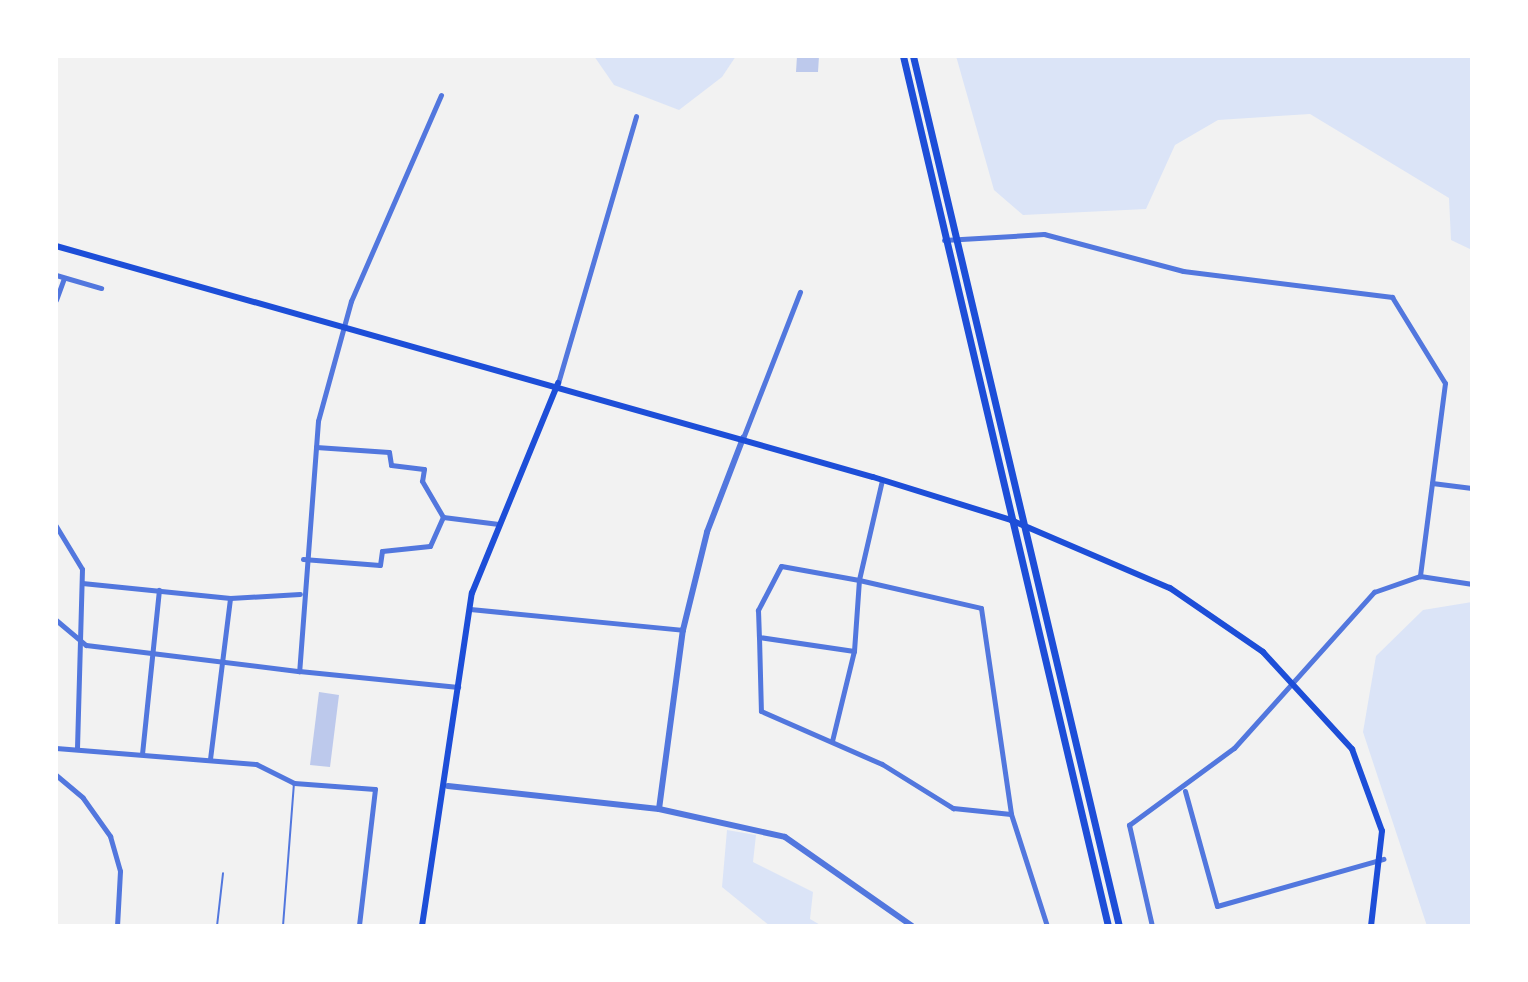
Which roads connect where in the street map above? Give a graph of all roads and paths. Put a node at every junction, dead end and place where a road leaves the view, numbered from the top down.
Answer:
1 (903, 56) edge
2 (913, 56) edge
3 (441, 95) dead end
4 (636, 116) dead end
5 (955, 238) junction
6 (943, 240) junction
7 (56, 246) edge
8 (56, 275) edge
9 (64, 278) junction
10 (101, 288) dead end
11 (800, 292) dead end
12 (56, 300) edge
13 (347, 327) junction
14 (558, 383) junction
15 (743, 438) junction
16 (316, 447) junction
17 (882, 480) junction
18 (1432, 483) junction
19 (1472, 488) edge
20 (443, 517) junction
21 (1011, 520) junction
22 (499, 524) junction
23 (56, 526) edge
24 (1023, 526) junction
25 (303, 559) junction
26 (1420, 576) junction
27 (859, 580) junction
28 (81, 583) junction
29 (1472, 584) edge
30 (159, 590) junction
31 (300, 594) junction
32 (230, 598) junction
33 (470, 609) junction
34 (56, 620) edge
35 (683, 630) junction
36 (78, 637) junction
37 (759, 637) junction
38 (854, 651) junction
39 (153, 653) junction
40 (223, 662) junction
41 (299, 671) junction
42 (1295, 682) junction
43 (458, 687) junction
44 (832, 741) junction
45 (56, 748) edge
46 (77, 748) junction
47 (142, 754) junction
48 (210, 759) junction
49 (56, 775) edge
50 (294, 783) junction
51 (448, 786) junction
52 (1185, 791) junction
53 (659, 809) junction
54 (1011, 814) junction
55 (1383, 859) junction
56 (223, 873) dead end
57 (117, 926) edge
58 (217, 926) edge
59 (283, 926) edge
60 (359, 926) edge
61 (422, 926) edge
62 (912, 926) edge
63 (1047, 926) edge
64 (1108, 926) edge
65 (1119, 926) edge
66 (1152, 926) edge
67 (1371, 926) edge

1 - 6 main road
2 - 5 main road
3 - 13 street
4 - 14 street
5 - 6 street
5 - 18 street
5 - 24 main road
6 - 21 main road
7 - 13 main road
8 - 9 street
9 - 10 street
9 - 12 street
11 - 15 street
13 - 14 main road
13 - 16 street
14 - 15 main road
14 - 22 main road
15 - 17 main road
15 - 35 street
16 - 20 street
16 - 25 street
17 - 21 main road
17 - 27 street
18 - 19 street
18 - 26 street
20 - 22 street
20 - 25 street
21 - 24 main road
21 - 64 main road
22 - 33 main road
23 - 28 street
24 - 42 main road
24 - 65 main road
25 - 31 street
26 - 29 street
26 - 42 street
27 - 37 street
27 - 38 street
27 - 54 street
28 - 30 street
28 - 36 street
30 - 32 street
30 - 39 street
31 - 32 street
31 - 41 street
32 - 40 street
33 - 35 street
33 - 43 main road
34 - 36 street
35 - 53 street
36 - 39 street
36 - 46 street
37 - 38 street
37 - 44 street
38 - 44 street
39 - 40 street
39 - 47 street
40 - 41 street
40 - 48 street
41 - 43 street
42 - 52 street
42 - 55 main road
43 - 51 main road
44 - 54 street
45 - 46 street
46 - 47 street
47 - 48 street
48 - 50 street
49 - 57 street
50 - 59 lane
50 - 60 street
51 - 53 street
51 - 61 main road
52 - 55 street
52 - 66 street
53 - 62 street
54 - 63 street
55 - 67 main road
56 - 58 lane

